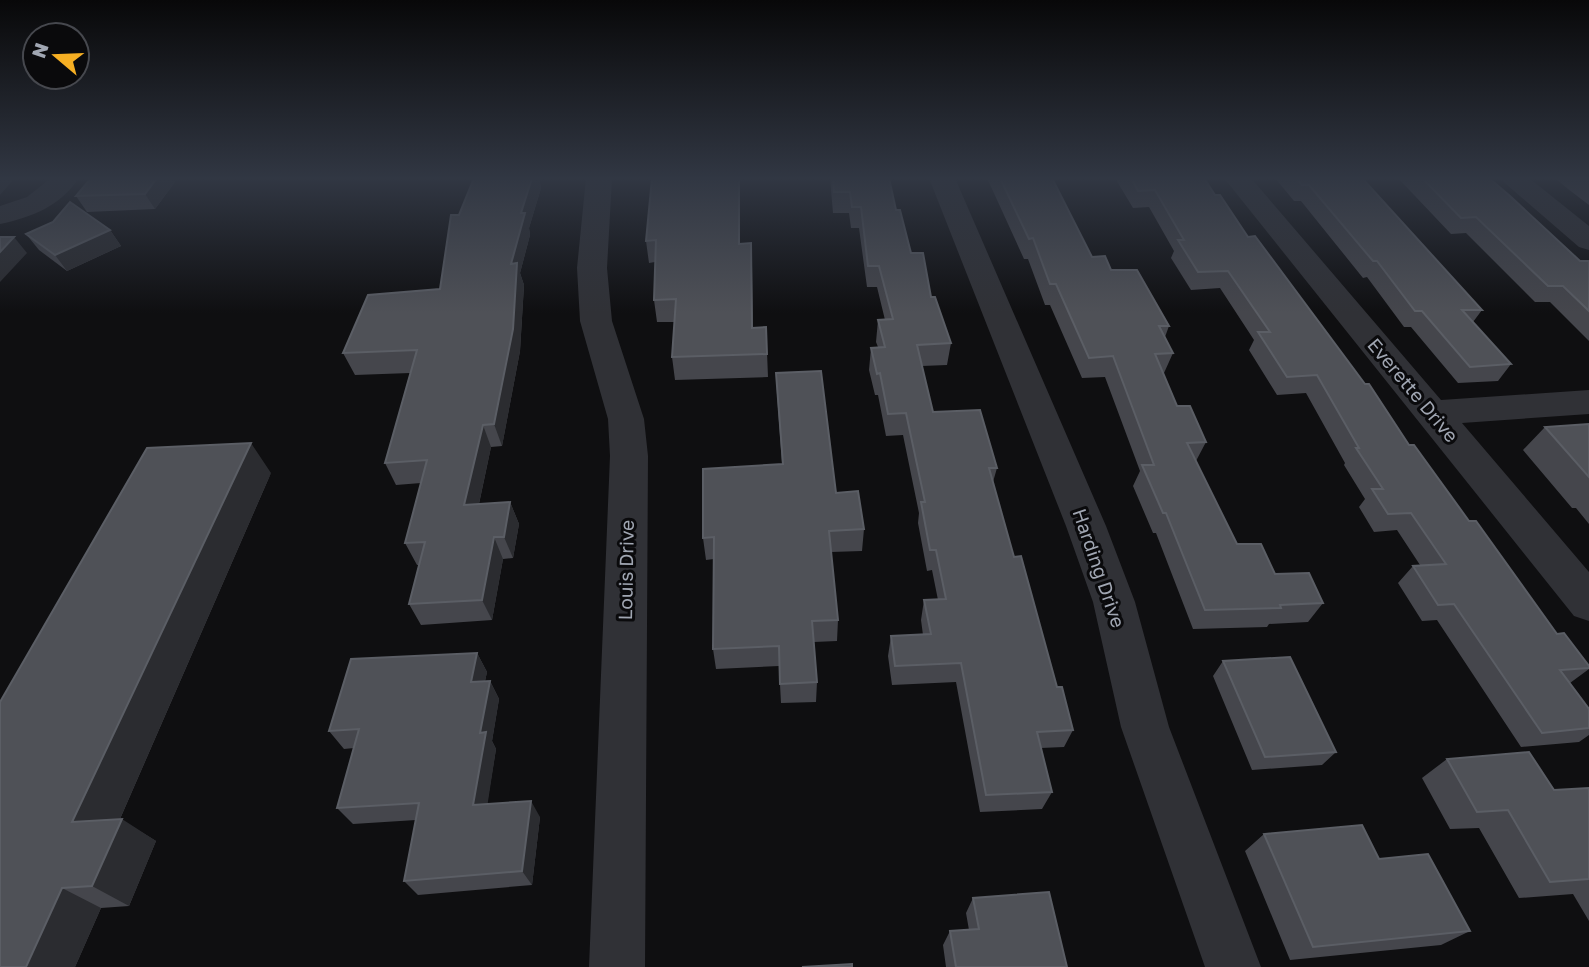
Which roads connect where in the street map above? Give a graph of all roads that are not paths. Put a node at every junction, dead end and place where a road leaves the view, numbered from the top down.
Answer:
1 (595, 223) edge
2 (961, 223) edge
3 (1274, 223) edge
4 (1567, 223) edge
5 (1589, 241) edge
6 (1589, 402) edge
7 (1432, 413) junction
8 (1589, 603) edge
9 (617, 967) edge
10 (1234, 967) edge

1 - 9 street, Louis Drive
2 - 10 street, Harding Drive
3 - 7 street, Everette Drive
4 - 5 street
6 - 7 street
7 - 8 street, Everette Drive

